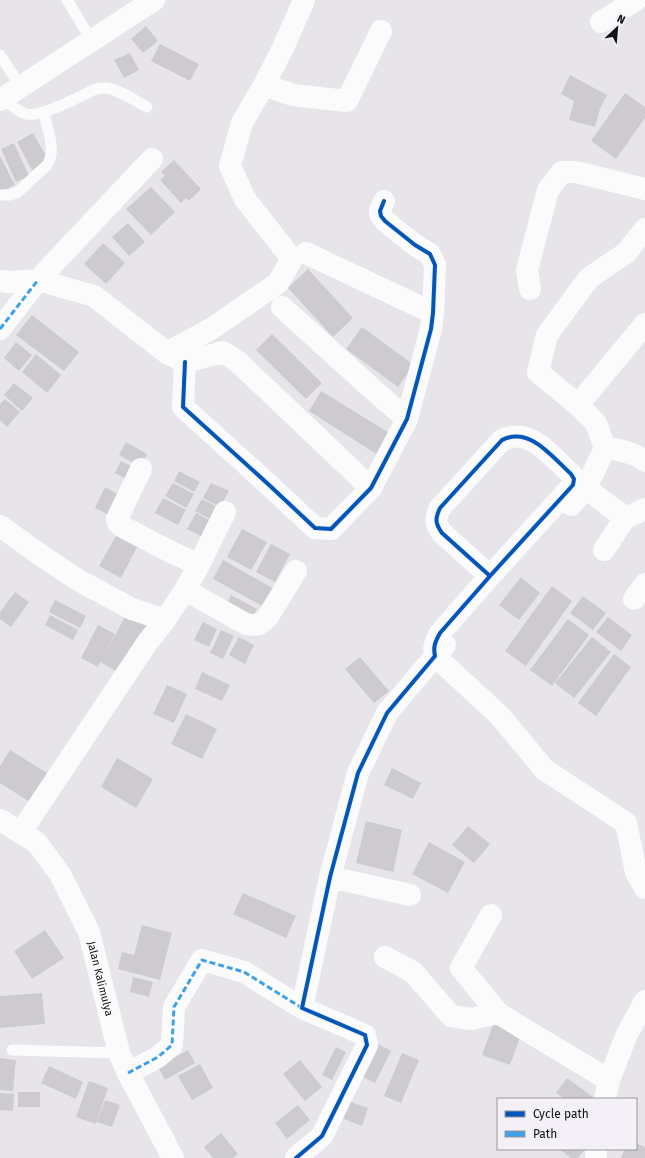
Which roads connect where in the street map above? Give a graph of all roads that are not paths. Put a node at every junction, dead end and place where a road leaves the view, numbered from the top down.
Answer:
1 (67, 0) edge
2 (154, 0) edge
3 (304, 0) edge
4 (636, 0) edge
5 (601, 22) dead end
6 (381, 31) dead end
7 (92, 41) junction
8 (0, 55) edge
9 (264, 85) junction
10 (21, 87) junction
11 (1, 99) edge
12 (147, 107) dead end
13 (44, 113) junction
14 (152, 159) dead end
15 (645, 189) edge
16 (0, 195) edge
17 (384, 201) dead end
18 (645, 229) edge
19 (306, 253) dead end
20 (38, 280) junction
21 (0, 281) edge
22 (530, 289) dead end
23 (282, 307) dead end
24 (433, 312) junction
25 (645, 324) edge
26 (0, 329) edge
27 (176, 358) junction
28 (578, 405) junction
29 (407, 419) junction
30 (605, 448) junction
31 (643, 456) edge
32 (141, 469) dead end
33 (370, 488) junction
34 (586, 488) junction
35 (645, 509) edge
36 (225, 512) dead end
37 (625, 518) junction
38 (0, 526) edge
39 (604, 550) dead end
40 (198, 565) junction
41 (296, 571) dead end
42 (490, 576) junction
43 (185, 590) junction
44 (165, 620) junction
45 (435, 656) junction
46 (0, 820) edge
47 (29, 838) junction
48 (330, 877) junction
49 (645, 888) edge
50 (410, 895) dead end
51 (491, 915) dead end
52 (386, 957) dead end
53 (645, 1001) edge
54 (302, 1008) junction
55 (498, 1013) junction
56 (12, 1050) dead end
57 (120, 1053) junction
58 (128, 1073) junction
59 (607, 1089) edge
60 (173, 1158) edge
61 (296, 1158) edge

1 - 7 lane
2 - 7 street
3 - 9 street
4 - 5 street
6 - 9 street
7 - 10 street
8 - 10 lane
9 - 27 street
10 - 11 street
11 - 13 lane
12 - 13 lane
13 - 16 lane
14 - 20 street
15 - 22 street
17 - 24 street
18 - 28 street
19 - 24 street
20 - 21 street
20 - 26 street
20 - 27 street
23 - 29 street
24 - 29 street
25 - 28 street
27 - 33 street
27 - 33 street
28 - 30 street
29 - 33 street
30 - 31 street
30 - 34 street
32 - 40 street
34 - 37 street
34 - 45 street
35 - 37 street
36 - 40 street
37 - 39 street
38 - 44 street
40 - 43 street
41 - 43 street
42 - 42 street
42 - 45 street
43 - 44 street
44 - 47 street
45 - 48 street
45 - 49 street
46 - 47 street, Jalan Kalimulya
47 - 57 street, Jalan Kalimulya
48 - 50 street
48 - 54 street
51 - 55 street
52 - 55 street
53 - 59 street
54 - 58 street
54 - 61 street
55 - 59 street
56 - 57 lane
57 - 58 street, Jalan Kalimulya
58 - 60 street, Jalan Kalimulya

